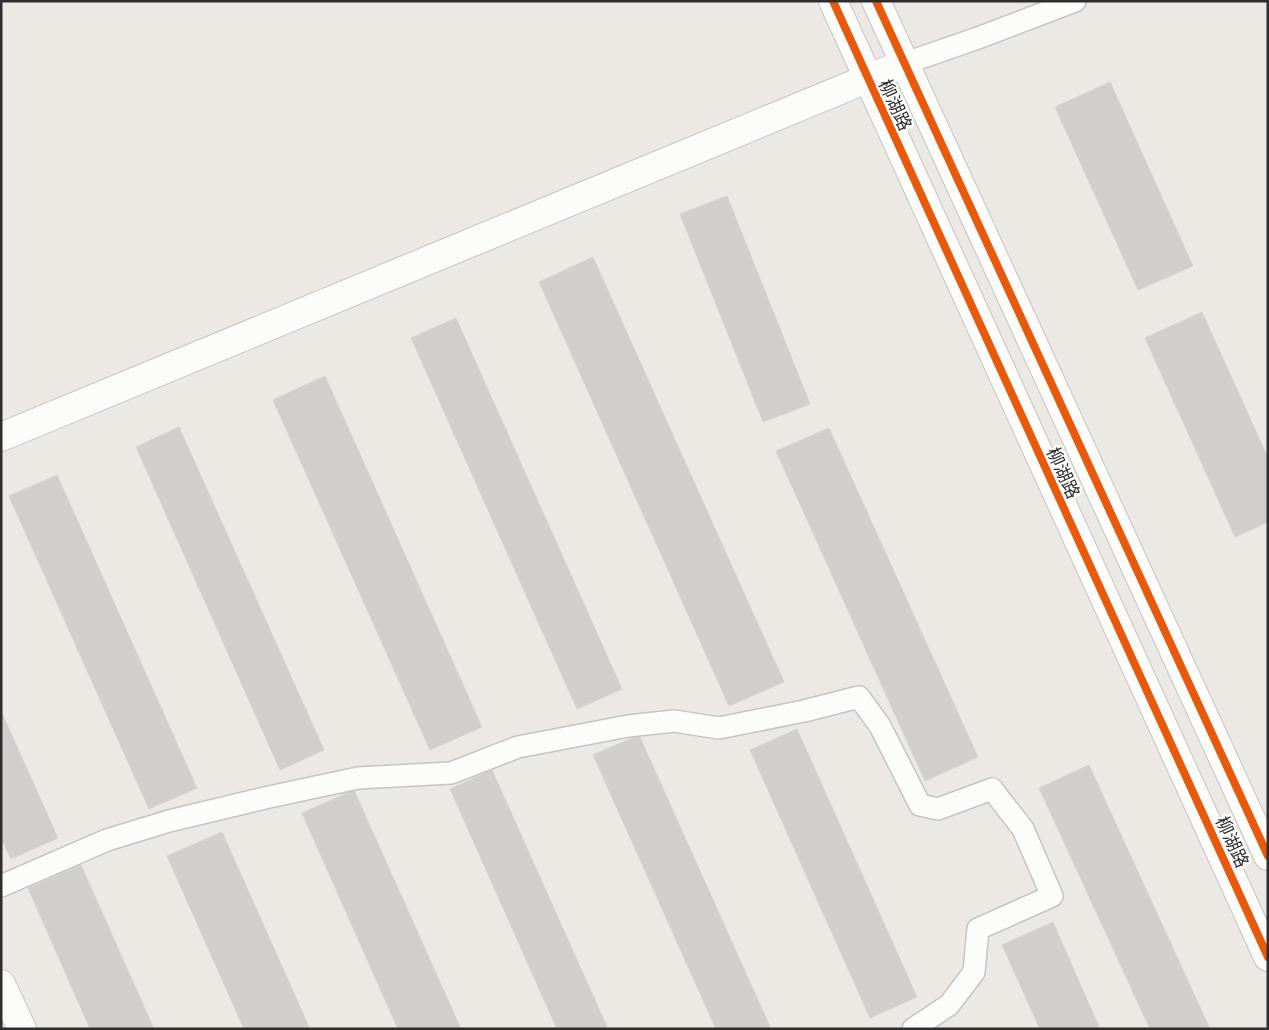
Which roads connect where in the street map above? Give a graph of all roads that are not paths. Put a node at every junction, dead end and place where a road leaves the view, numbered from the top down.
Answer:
1 (833, 1) edge
2 (876, 1) edge
3 (1075, 1) edge
4 (903, 64) junction
5 (867, 79) junction
6 (1, 437) edge
7 (1268, 856) edge
8 (1, 886) edge
9 (1268, 958) edge
10 (1, 984) edge
11 (22, 1029) edge
12 (912, 1029) edge

1 - 5 main road, 柳湖路
2 - 4 main road, 柳湖路
3 - 4 street
4 - 5 main road
4 - 7 main road, 柳湖路
5 - 6 main road
5 - 9 main road, 柳湖路
8 - 12 street
10 - 11 main road

